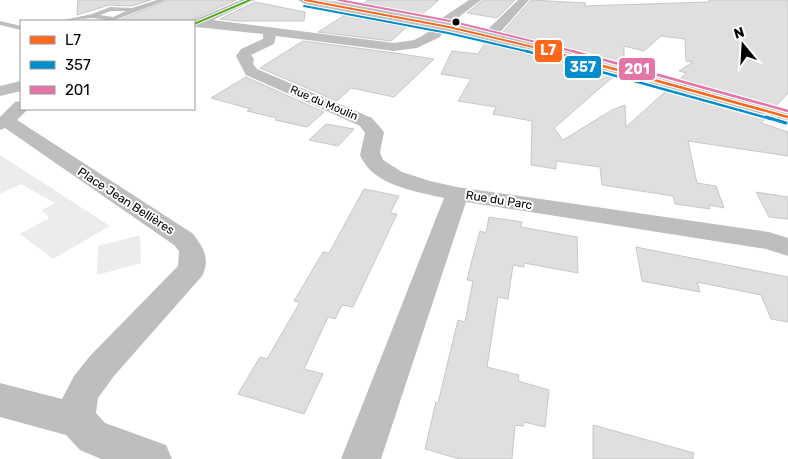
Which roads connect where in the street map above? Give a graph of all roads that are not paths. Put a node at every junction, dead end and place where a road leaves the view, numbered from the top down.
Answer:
1 (163, 0) edge
2 (250, 0) edge
3 (305, 0) edge
4 (476, 0) edge
5 (524, 0) edge
6 (340, 3) edge
7 (132, 10) junction
8 (93, 16) junction
9 (68, 20) edge
10 (0, 23) edge
11 (196, 23) edge
12 (441, 26) junction
13 (20, 28) edge
14 (489, 36) junction
15 (269, 37) junction
16 (313, 38) junction
17 (292, 40) junction
18 (247, 60) junction
19 (20, 86) edge
20 (0, 91) edge
21 (20, 93) edge
22 (9, 117) edge
23 (788, 117) edge
24 (458, 194) junction
25 (788, 247) edge
26 (0, 400) edge
27 (77, 420) junction
28 (152, 459) edge
29 (361, 459) edge

1 - 7 lane
2 - 11 street
3 - 6 main road
4 - 12 street
5 - 14 street
6 - 12 main road
7 - 8 lane
7 - 8 lane
8 - 9 lane
10 - 13 lane
11 - 15 street
12 - 14 main road
12 - 16 street
14 - 23 main road
15 - 16 street
15 - 17 street
15 - 18 street
16 - 17 street
17 - 18 street
18 - 24 street, Rue du Moulin
19 - 20 street
20 - 21 street
22 - 27 street, Place Jean Bellières
24 - 25 street, Rue du Parc
24 - 29 street, Rue du Parc
26 - 27 street
27 - 28 street

